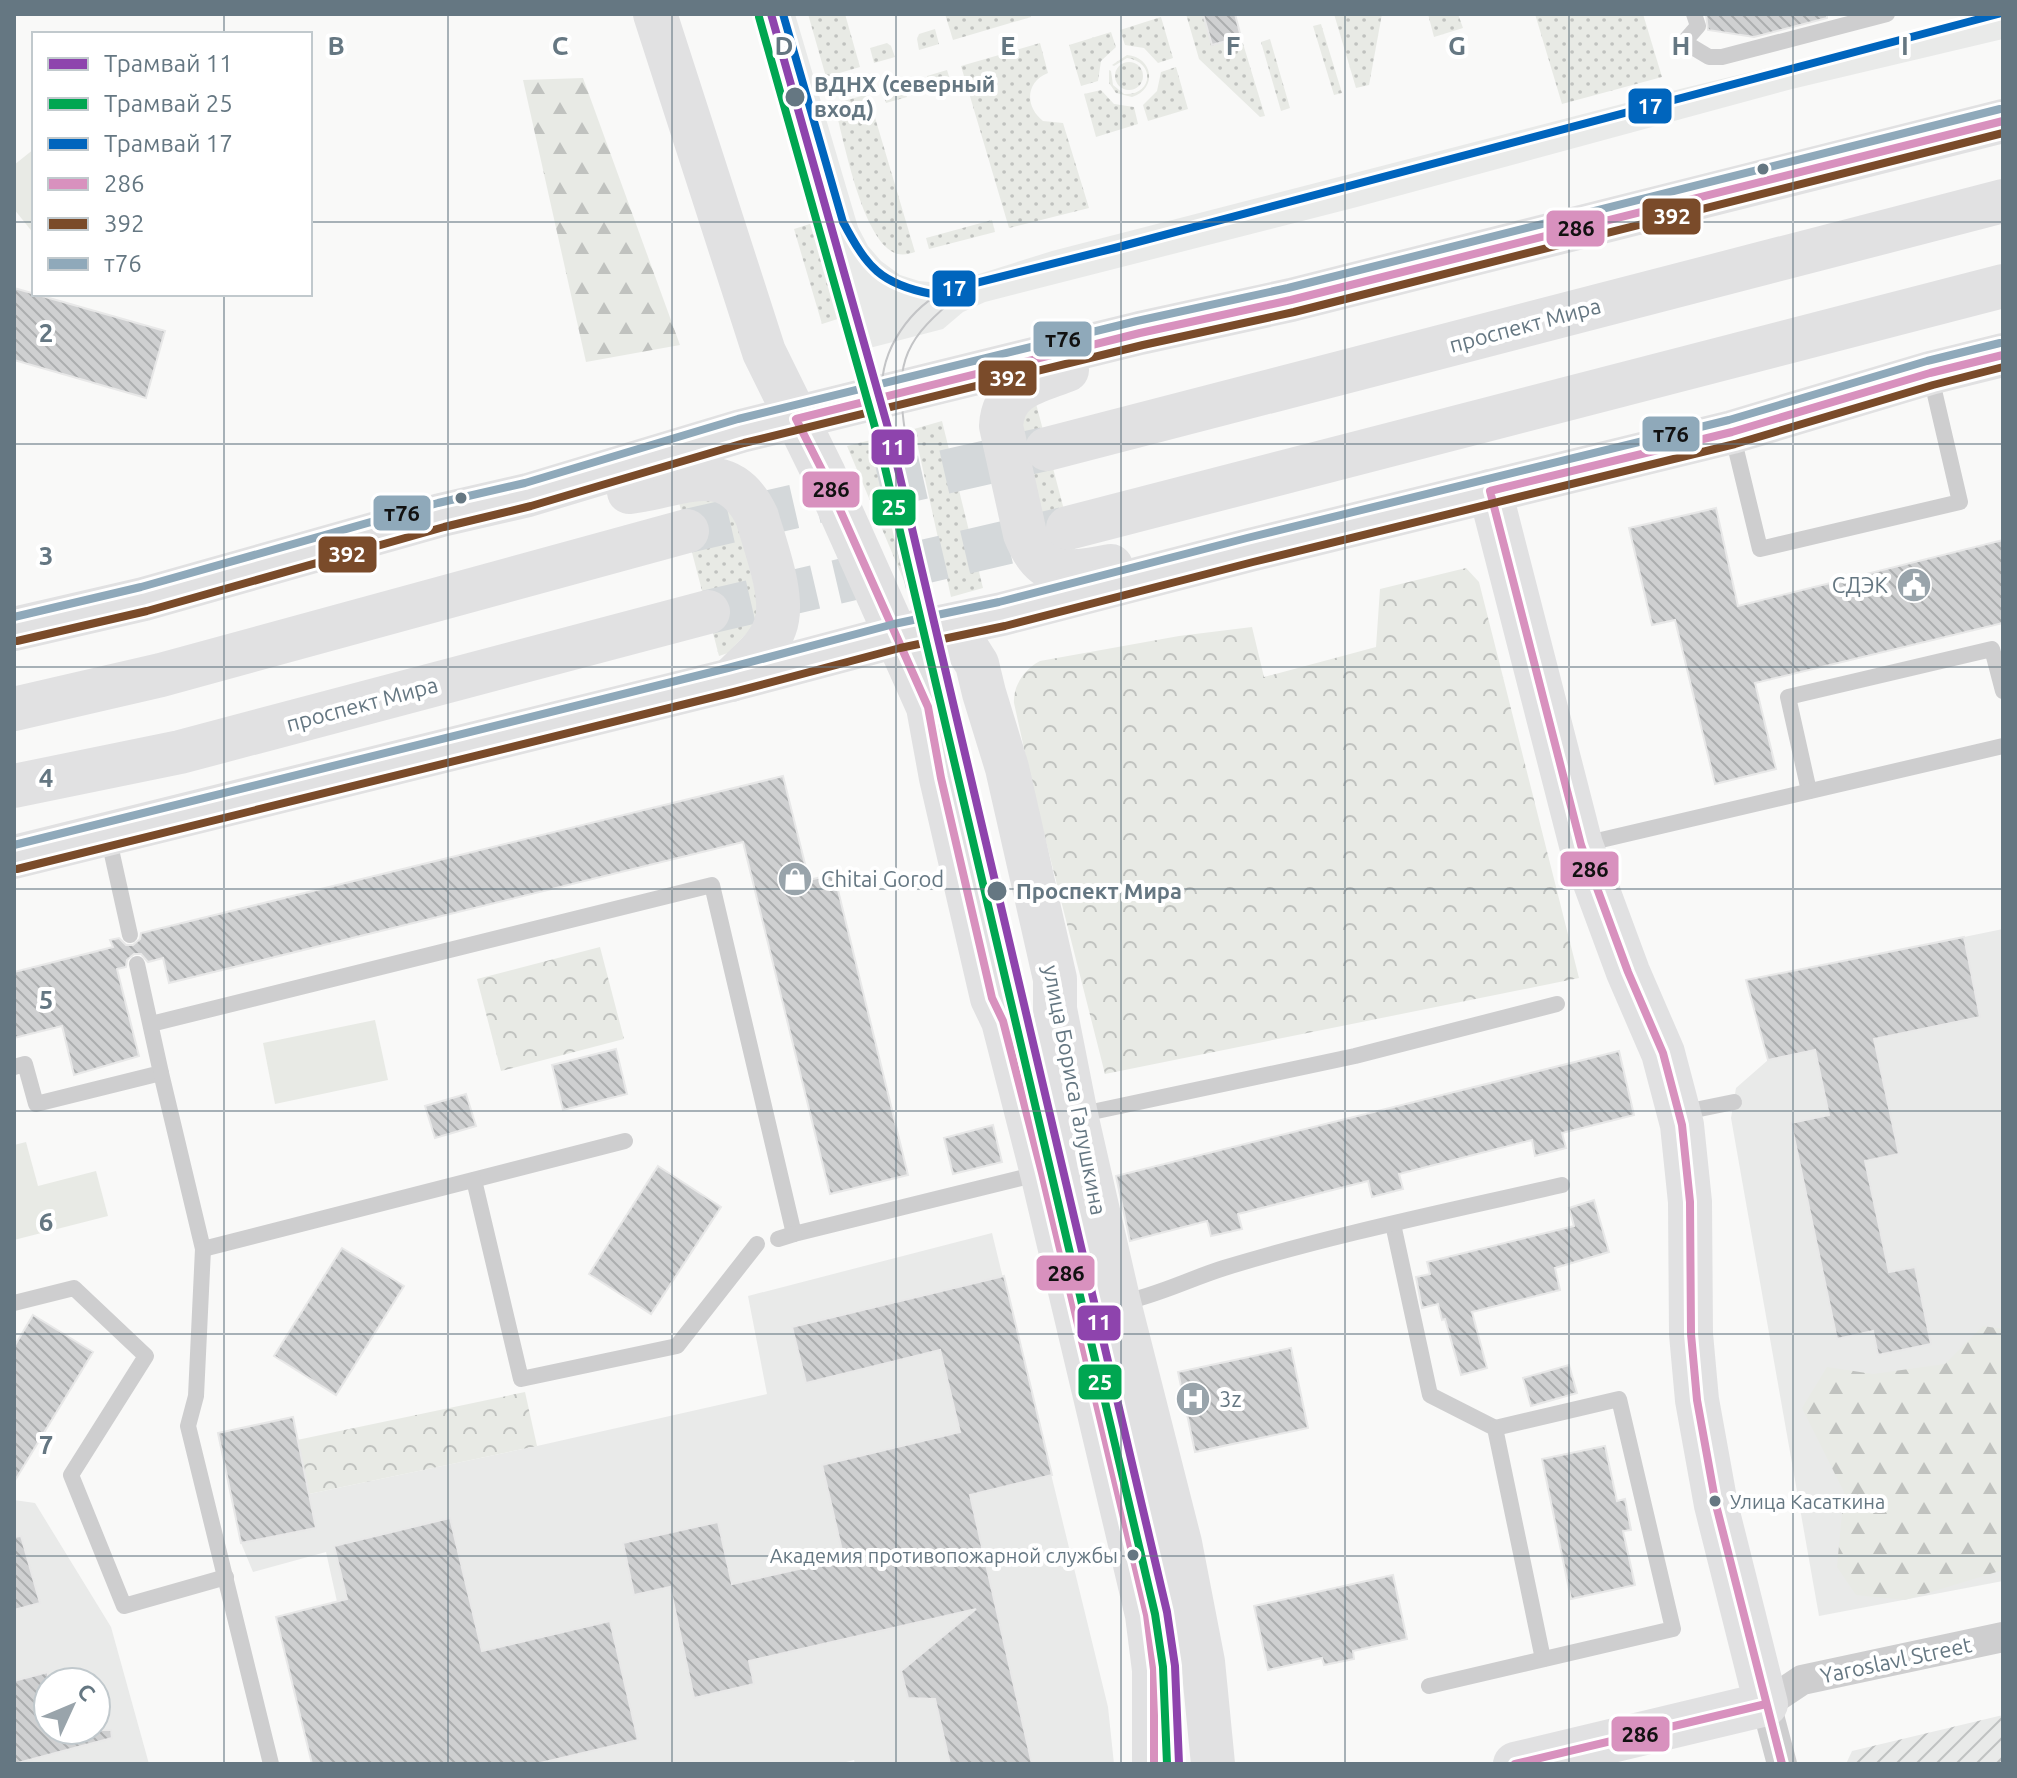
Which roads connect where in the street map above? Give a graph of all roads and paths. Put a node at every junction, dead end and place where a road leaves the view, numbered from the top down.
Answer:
1 (655, 14) edge
2 (1694, 14) edge
3 (1887, 14) edge
4 (2003, 121) edge
5 (2003, 201) edge
6 (2003, 286) edge
7 (1140, 333) junction
8 (2003, 355) edge
9 (1930, 373) junction
10 (796, 419) junction
11 (1732, 432) junction
12 (1047, 449) tunnel mouth
13 (1490, 491) junction
14 (528, 495) junction
15 (1068, 528) tunnel mouth
16 (687, 531) tunnel mouth
17 (1201, 563) junction
18 (708, 612) tunnel mouth
19 (1002, 614) junction
20 (905, 624) junction
21 (14, 629) edge
22 (731, 680) junction
23 (2003, 691) edge
24 (984, 693) junction
25 (14, 709) edge
26 (2003, 746) edge
27 (14, 786) edge
28 (1809, 791) junction
29 (108, 835) junction
30 (1581, 845) junction
31 (14, 857) edge
32 (130, 935) dead end
33 (137, 964) dead end
34 (1557, 1004) dead end
35 (151, 1024) junction
36 (14, 1067) edge
37 (161, 1073) junction
38 (1734, 1102) dead end
39 (1679, 1113) junction
40 (1076, 1115) junction
41 (625, 1141) dead end
42 (1088, 1163) junction
43 (1042, 1173) junction
44 (474, 1180) junction
45 (1562, 1185) dead end
46 (1393, 1224) junction
47 (757, 1244) dead end
48 (203, 1249) junction
49 (14, 1303) edge
50 (1119, 1303) junction
51 (1495, 1428) junction
52 (226, 1577) junction
53 (2003, 1637) edge
54 (1543, 1659) junction
55 (1429, 1686) dead end
56 (1766, 1704) junction
57 (271, 1764) edge
58 (1154, 1764) edge
59 (1213, 1764) edge
60 (1515, 1764) edge
61 (1782, 1764) edge

1 - 10 main road
2 - 3 lane
4 - 7 main road
5 - 12 main road, проспект Мира
6 - 15 main road
7 - 10 main road
7 - 17 main road
8 - 9 main road
9 - 11 main road
9 - 11 lane
10 - 14 main road
10 - 20 main road
11 - 13 main road
13 - 17 main road
13 - 30 main road
14 - 21 main road
14 - 22 main road
16 - 25 main road
17 - 19 main road
18 - 27 main road, проспект Мира
19 - 20 main road
19 - 24 main road
20 - 22 main road
20 - 24 main road, улица Бориса Галушкина
20 - 43 main road, улица Бориса Галушкина
22 - 29 main road
23 - 28 lane
24 - 40 main road, улица Бориса Галушкина
26 - 28 lane
28 - 30 lane
29 - 31 main road
29 - 32 lane
30 - 39 main road
33 - 35 lane
34 - 40 lane
35 - 37 lane
35 - 43 lane
36 - 37 lane
37 - 48 lane
38 - 39 lane
39 - 56 main road
40 - 42 main road, улица Бориса Галушкина
41 - 44 lane
42 - 43 street
42 - 50 main road, улица Бориса Галушкина
43 - 58 main road, улица Бориса Галушкина
44 - 47 lane
44 - 48 lane
45 - 46 lane
46 - 50 lane
46 - 51 lane
48 - 52 lane
49 - 52 lane
50 - 59 main road, улица Бориса Галушкина
51 - 54 lane
51 - 54 lane
52 - 57 lane
53 - 56 street, Yaroslavl Street
54 - 55 lane
56 - 60 main road, Yaroslavl Street
56 - 61 street

